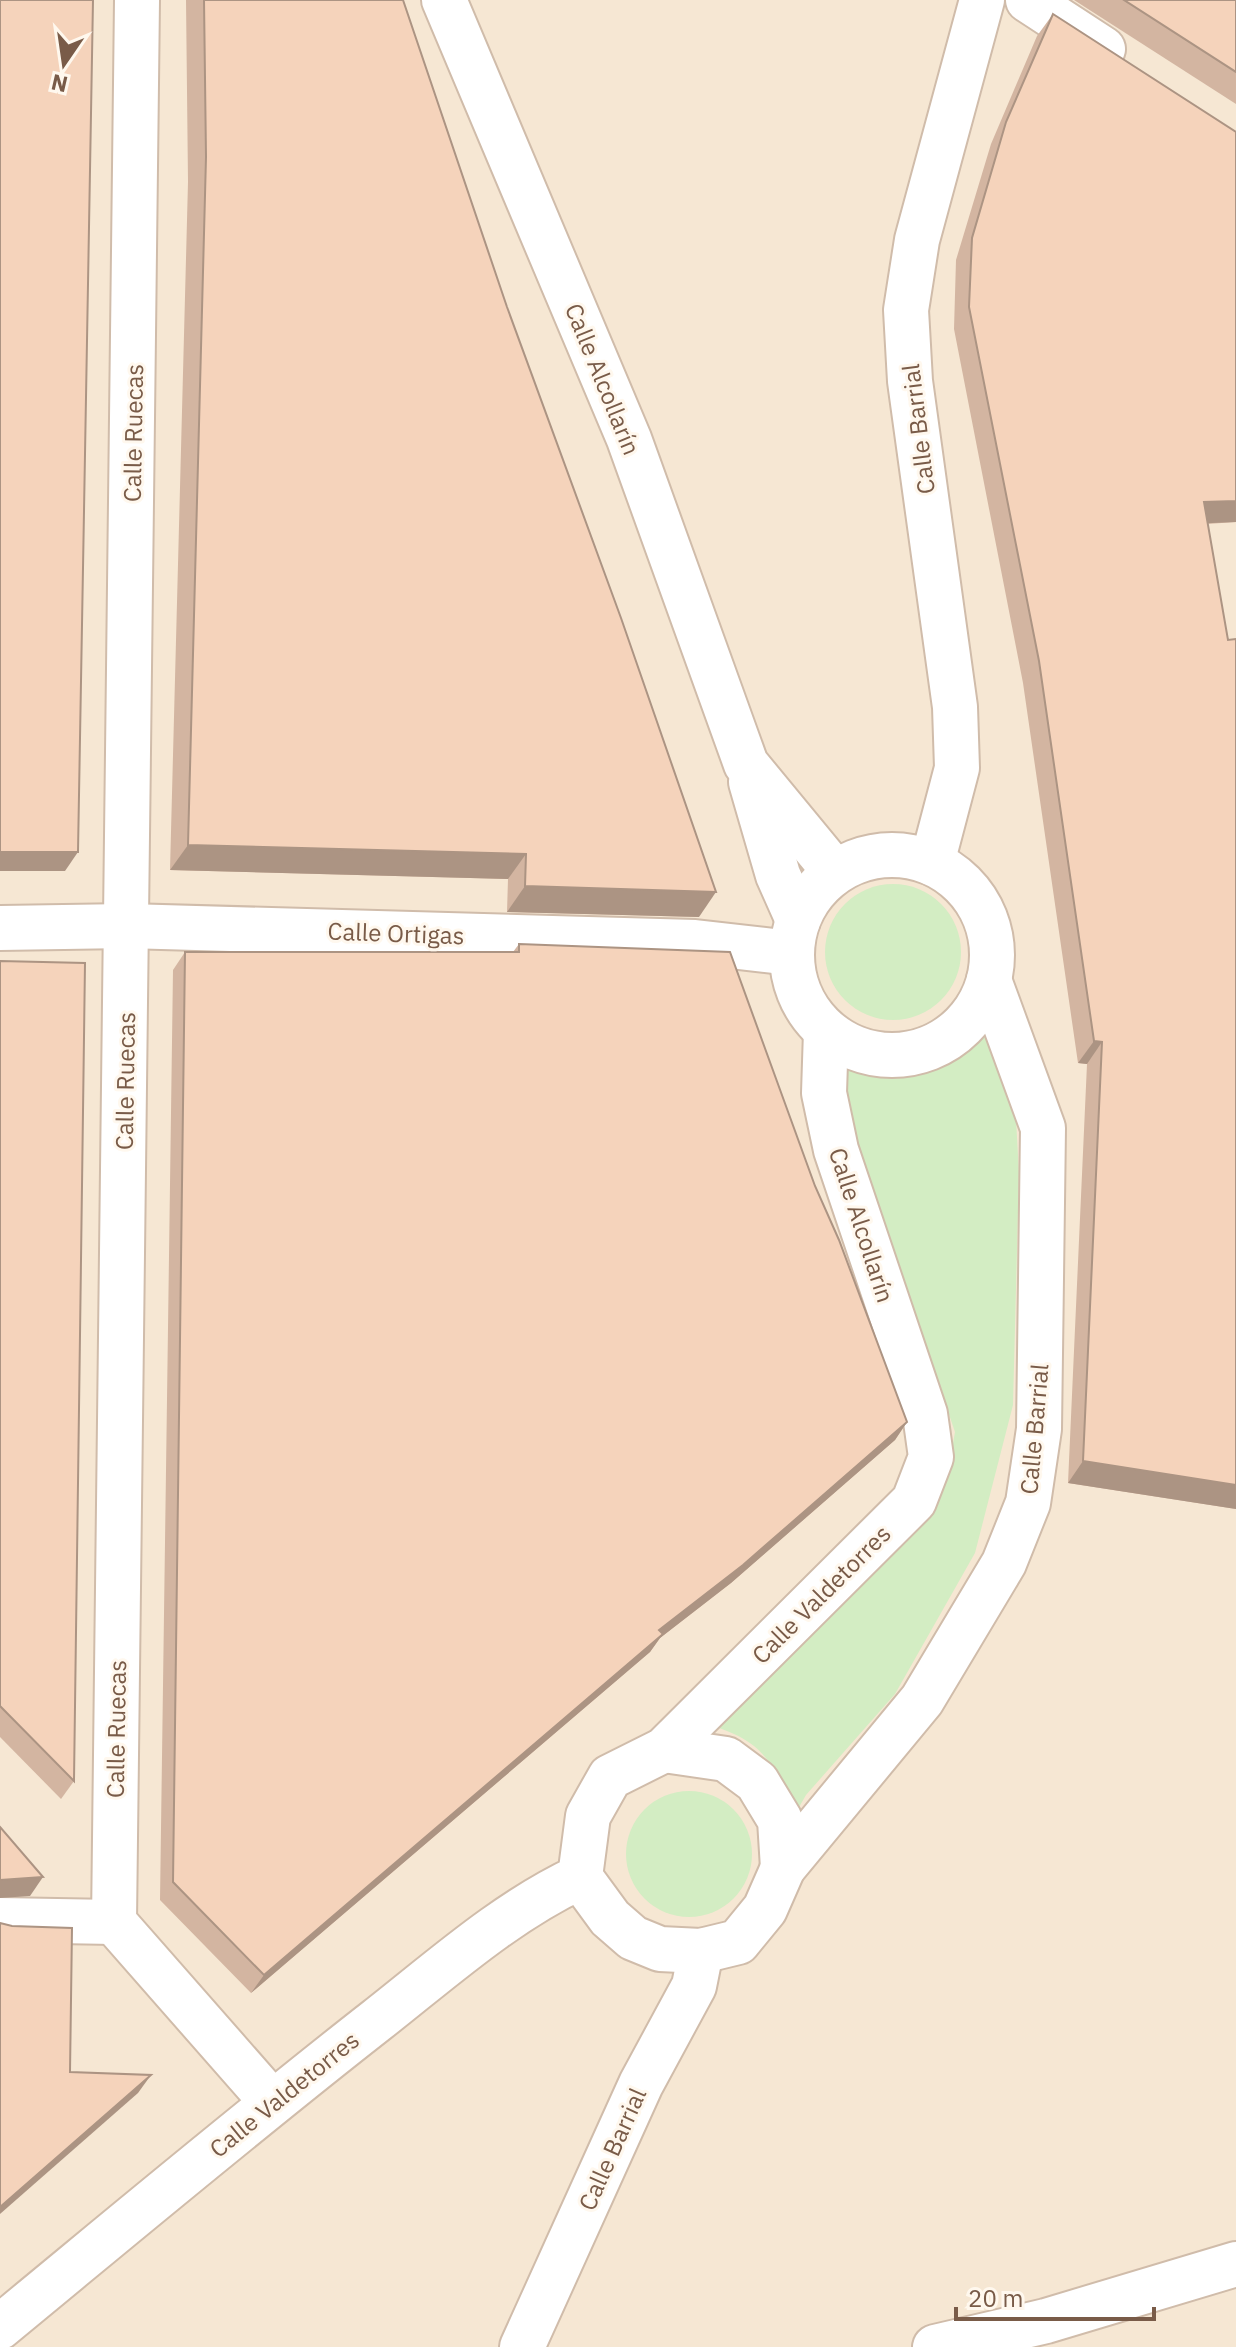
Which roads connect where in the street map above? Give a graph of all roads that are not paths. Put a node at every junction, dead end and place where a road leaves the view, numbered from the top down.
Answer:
1 (137, 0) edge
2 (444, 0) edge
3 (982, 0) edge
4 (1028, 0) edge
5 (1134, 68) edge
6 (746, 764) junction
7 (932, 863) junction
8 (835, 872) junction
9 (127, 926) junction
10 (0, 928) edge
11 (795, 936) junction
12 (989, 980) junction
13 (826, 1031) junction
14 (925, 1414) joint
15 (664, 1750) junction
16 (783, 1868) junction
17 (580, 1877) junction
18 (0, 1920) edge
19 (114, 1922) junction
20 (720, 1947) junction
21 (272, 2102) junction
22 (1236, 2264) edge
23 (0, 2327) edge
24 (522, 2347) edge
25 (935, 2347) edge

1 - 9 street, Calle Ruecas
2 - 6 street, Calle Alcollarín
3 - 7 street, Calle Barrial
4 - 5 street
6 - 8 street, Calle Alcollarín
6 - 11 street, Calle Alcollarín
7 - 8 street
7 - 12 street
8 - 11 street
9 - 10 street, Calle Ortigas
9 - 11 street, Calle Ortigas
9 - 19 street, Calle Ruecas
11 - 13 street
12 - 13 street
12 - 16 street, Calle Barrial
13 - 14 street, Calle Alcollarín
14 - 15 street, Calle Valdetorres
15 - 16 street
15 - 17 street, Calle Valdetorres
16 - 20 street, Calle Barrial
17 - 20 street
17 - 21 street, Calle Valdetorres
18 - 19 street
19 - 21 street
20 - 24 street, Calle Barrial
21 - 23 street, Calle Valdetorres
22 - 25 street

